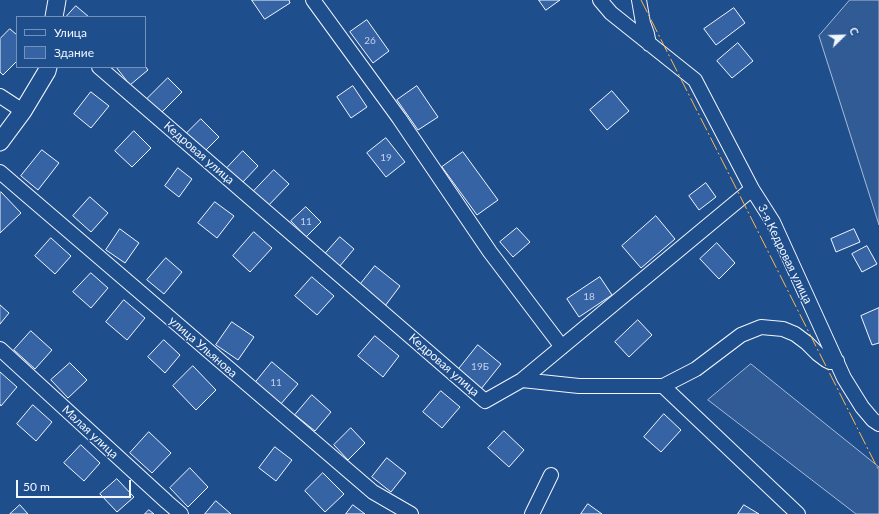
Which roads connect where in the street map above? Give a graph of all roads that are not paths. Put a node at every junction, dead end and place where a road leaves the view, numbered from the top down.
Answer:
1 (57, 0) edge
2 (313, 0) edge
3 (600, 0) edge
4 (639, 0) edge
5 (54, 16) edge
6 (649, 44) junction
7 (48, 68) edge
8 (100, 68) edge
9 (0, 96) edge
10 (23, 111) junction
11 (0, 142) edge
12 (0, 172) edge
13 (752, 189) junction
14 (562, 347) junction
15 (0, 349) edge
16 (837, 361) junction
17 (522, 380) junction
18 (663, 386) junction
19 (879, 424) edge
20 (551, 475) dead end
21 (181, 514) edge
22 (411, 514) edge
23 (532, 514) edge
24 (798, 514) edge

1 - 5 street
2 - 14 street
3 - 6 street
4 - 6 street
6 - 13 street, 3-я Кедровая улица
7 - 10 street
8 - 17 street, Кедровая улица
9 - 10 street
10 - 11 street
12 - 22 street, улица Ульянова
13 - 14 street, Кедровая улица
13 - 16 street, 3-я Кедровая улица
14 - 17 street, Кедровая улица
15 - 21 street, Малая улица
16 - 18 street
16 - 19 street, 3-я Кедровая улица
17 - 18 street
18 - 24 street
20 - 23 street

